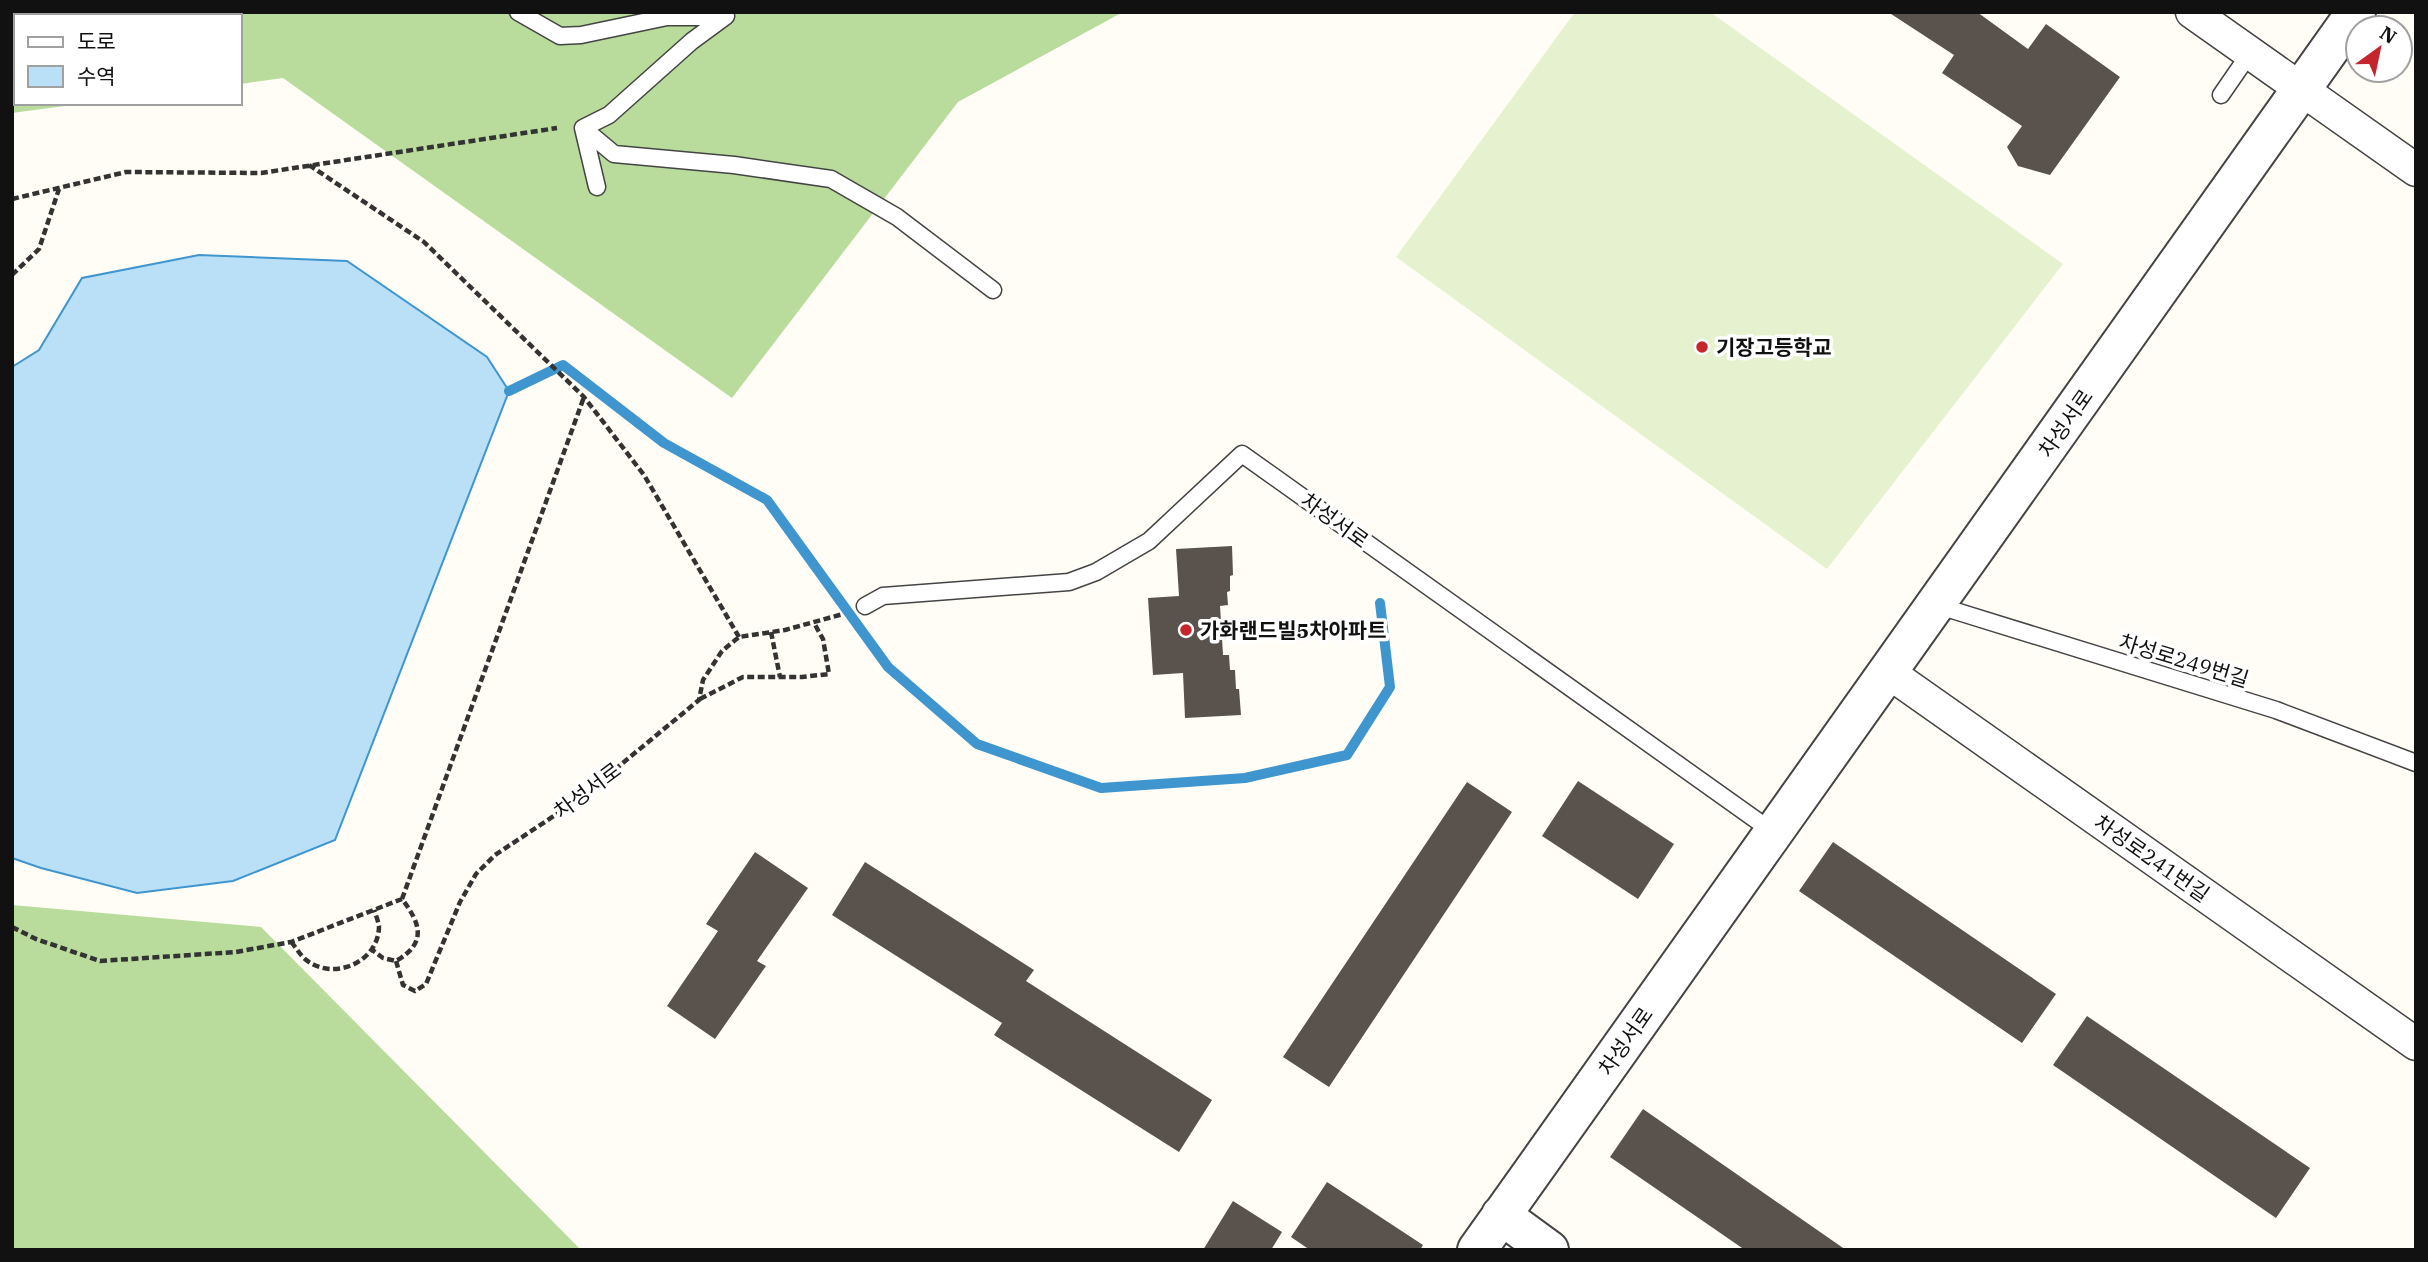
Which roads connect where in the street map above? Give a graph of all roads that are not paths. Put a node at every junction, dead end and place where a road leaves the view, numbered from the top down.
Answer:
1 (518, 12) edge
2 (2192, 12) edge
3 (2356, 12) edge
4 (728, 15) edge
5 (2250, 53) junction
6 (2301, 90) junction
7 (2221, 95) dead end
8 (583, 128) junction
9 (2416, 170) edge
10 (597, 187) dead end
11 (993, 290) dead end
12 (1936, 605) junction
13 (865, 606) dead end
14 (1888, 672) junction
15 (2416, 763) edge
16 (1773, 832) junction
17 (2416, 1044) edge
18 (1501, 1215) junction
19 (1477, 1250) edge
20 (1549, 1250) edge

1 - 4 lane
2 - 5 street
3 - 6 street, 차성서로
4 - 8 lane
5 - 6 street
5 - 7 lane
6 - 9 street
6 - 12 street, 차성서로
8 - 10 lane
8 - 11 lane
12 - 14 street, 차성서로
12 - 15 lane, 차성로249번길
13 - 16 lane, 차성서로
14 - 16 street, 차성서로
14 - 17 street, 차성로241번길
16 - 18 street, 차성서로
18 - 19 street, 차성서로
18 - 20 street

